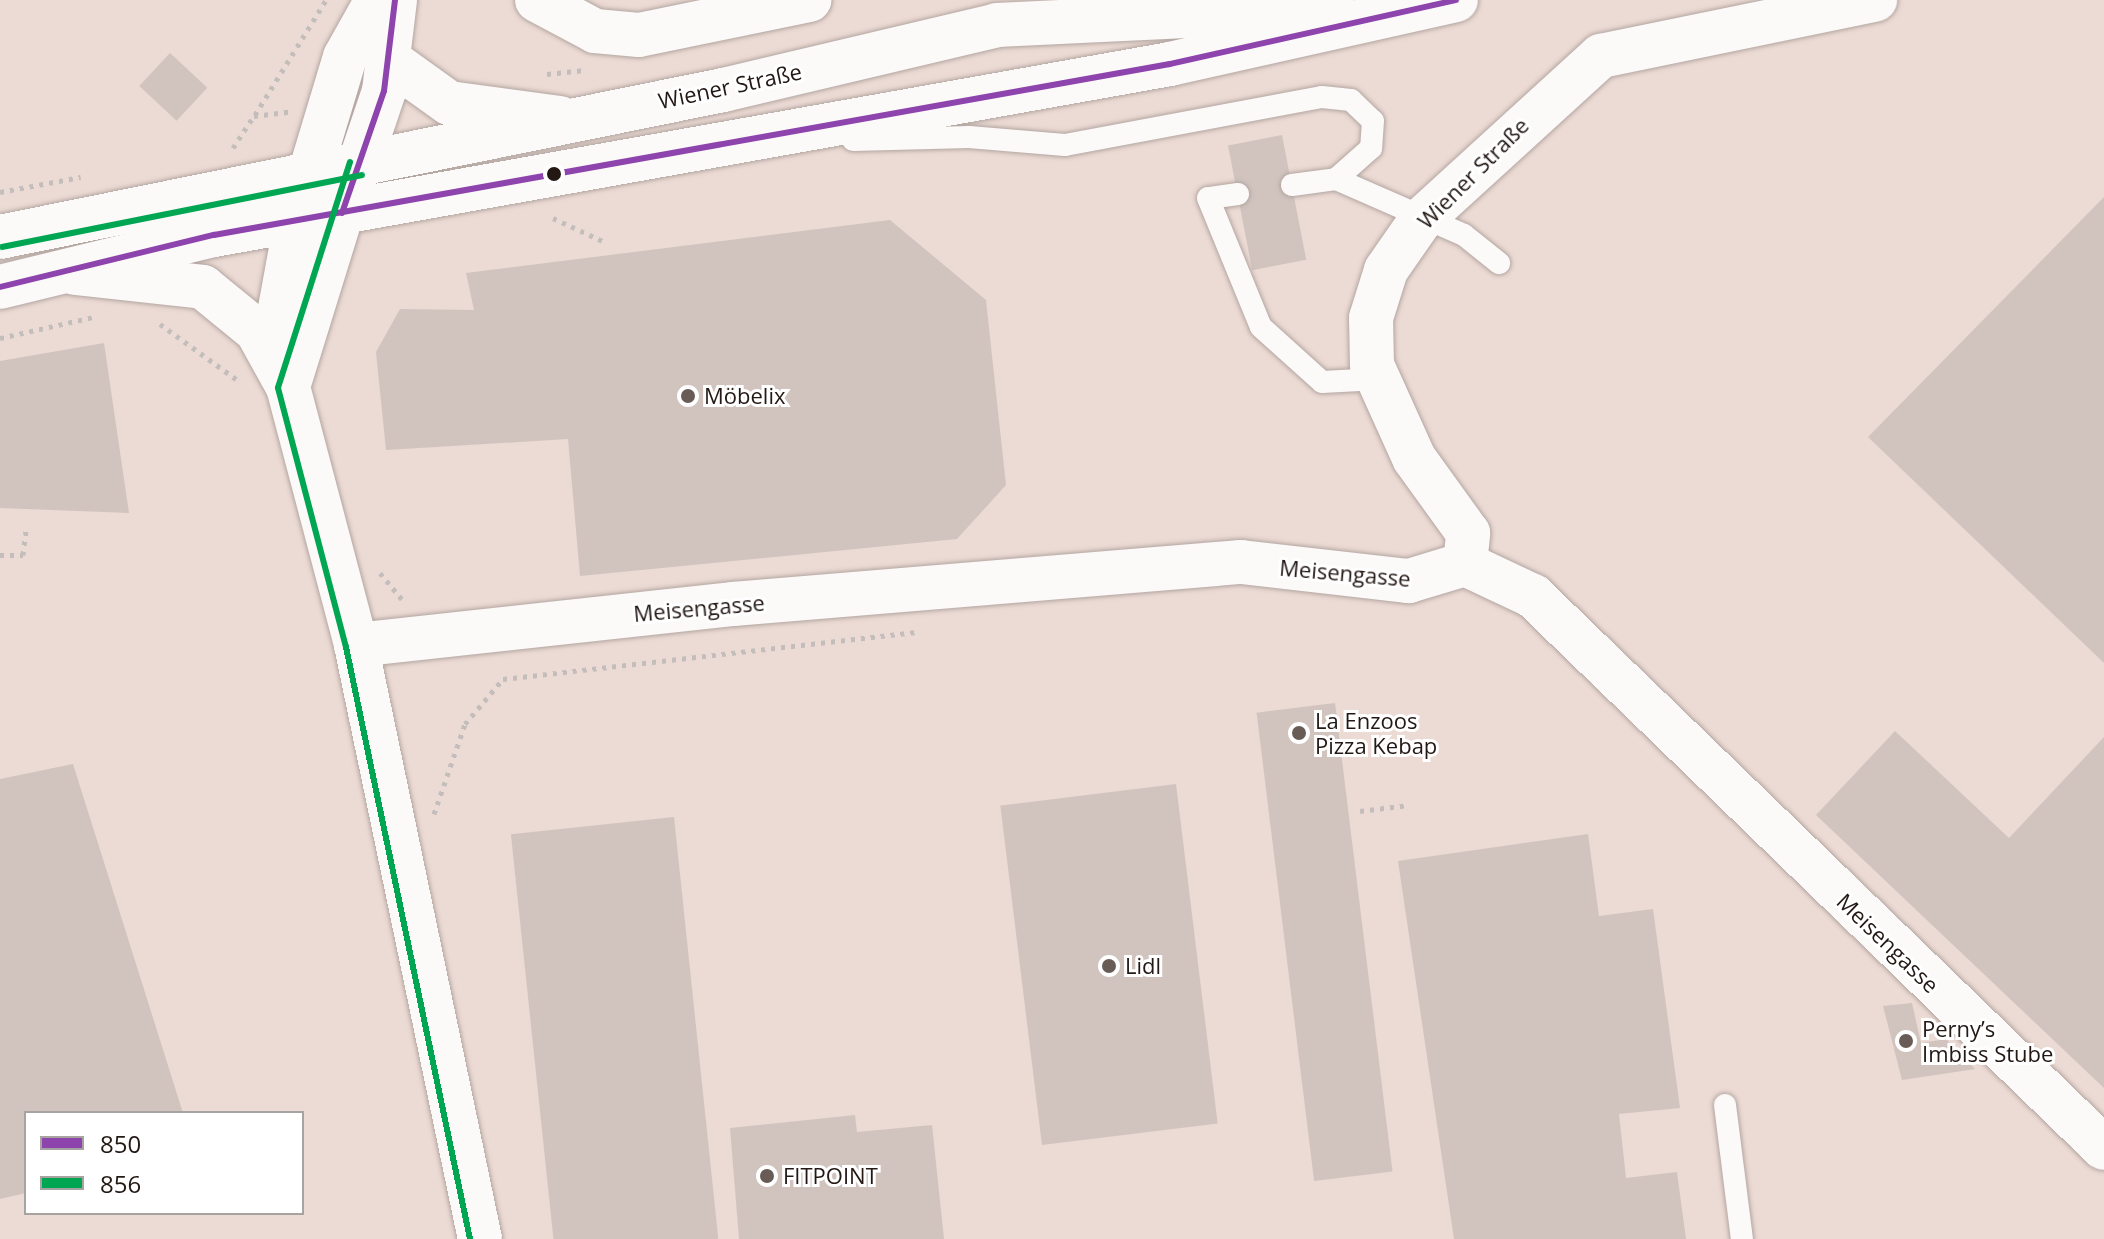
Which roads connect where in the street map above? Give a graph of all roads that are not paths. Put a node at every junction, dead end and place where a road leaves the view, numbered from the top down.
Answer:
1 (377, 0) edge
2 (395, 0) edge
3 (537, 0) edge
4 (809, 0) edge
5 (1444, 0) edge
6 (1456, 0) edge
7 (1875, 0) edge
8 (389, 60) junction
9 (560, 118) junction
10 (740, 141) junction
11 (360, 165) junction
12 (308, 178) junction
13 (1336, 179) junction
14 (1292, 185) dead end
15 (1238, 194) dead end
16 (342, 213) junction
17 (296, 221) junction
18 (1420, 221) junction
19 (8, 230) edge
20 (1499, 263) dead end
21 (69, 272) junction
22 (0, 287) edge
23 (269, 375) junction
24 (1379, 379) junction
25 (1465, 564) junction
26 (356, 645) junction
27 (1725, 1105) dead end
28 (2104, 1148) edge
29 (480, 1239) edge
30 (1742, 1239) edge

1 - 12 street
2 - 8 street
3 - 4 street
5 - 9 street, Wiener Straße
6 - 10 street
7 - 18 street, Wiener Straße
8 - 9 street
8 - 11 street
9 - 11 street, Wiener Straße
10 - 13 lane
10 - 16 street
11 - 12 street, Wiener Straße
11 - 16 street
12 - 17 street
12 - 19 street, Wiener Straße
13 - 14 lane
13 - 18 lane
15 - 24 lane
16 - 17 street
16 - 23 street
17 - 21 street
17 - 23 street
18 - 20 lane
18 - 24 street, Wiener Straße
21 - 22 street
21 - 23 street
23 - 26 street
24 - 25 street, Wiener Straße
25 - 26 street, Meisengasse
25 - 28 street, Meisengasse
26 - 29 street
27 - 30 lane

